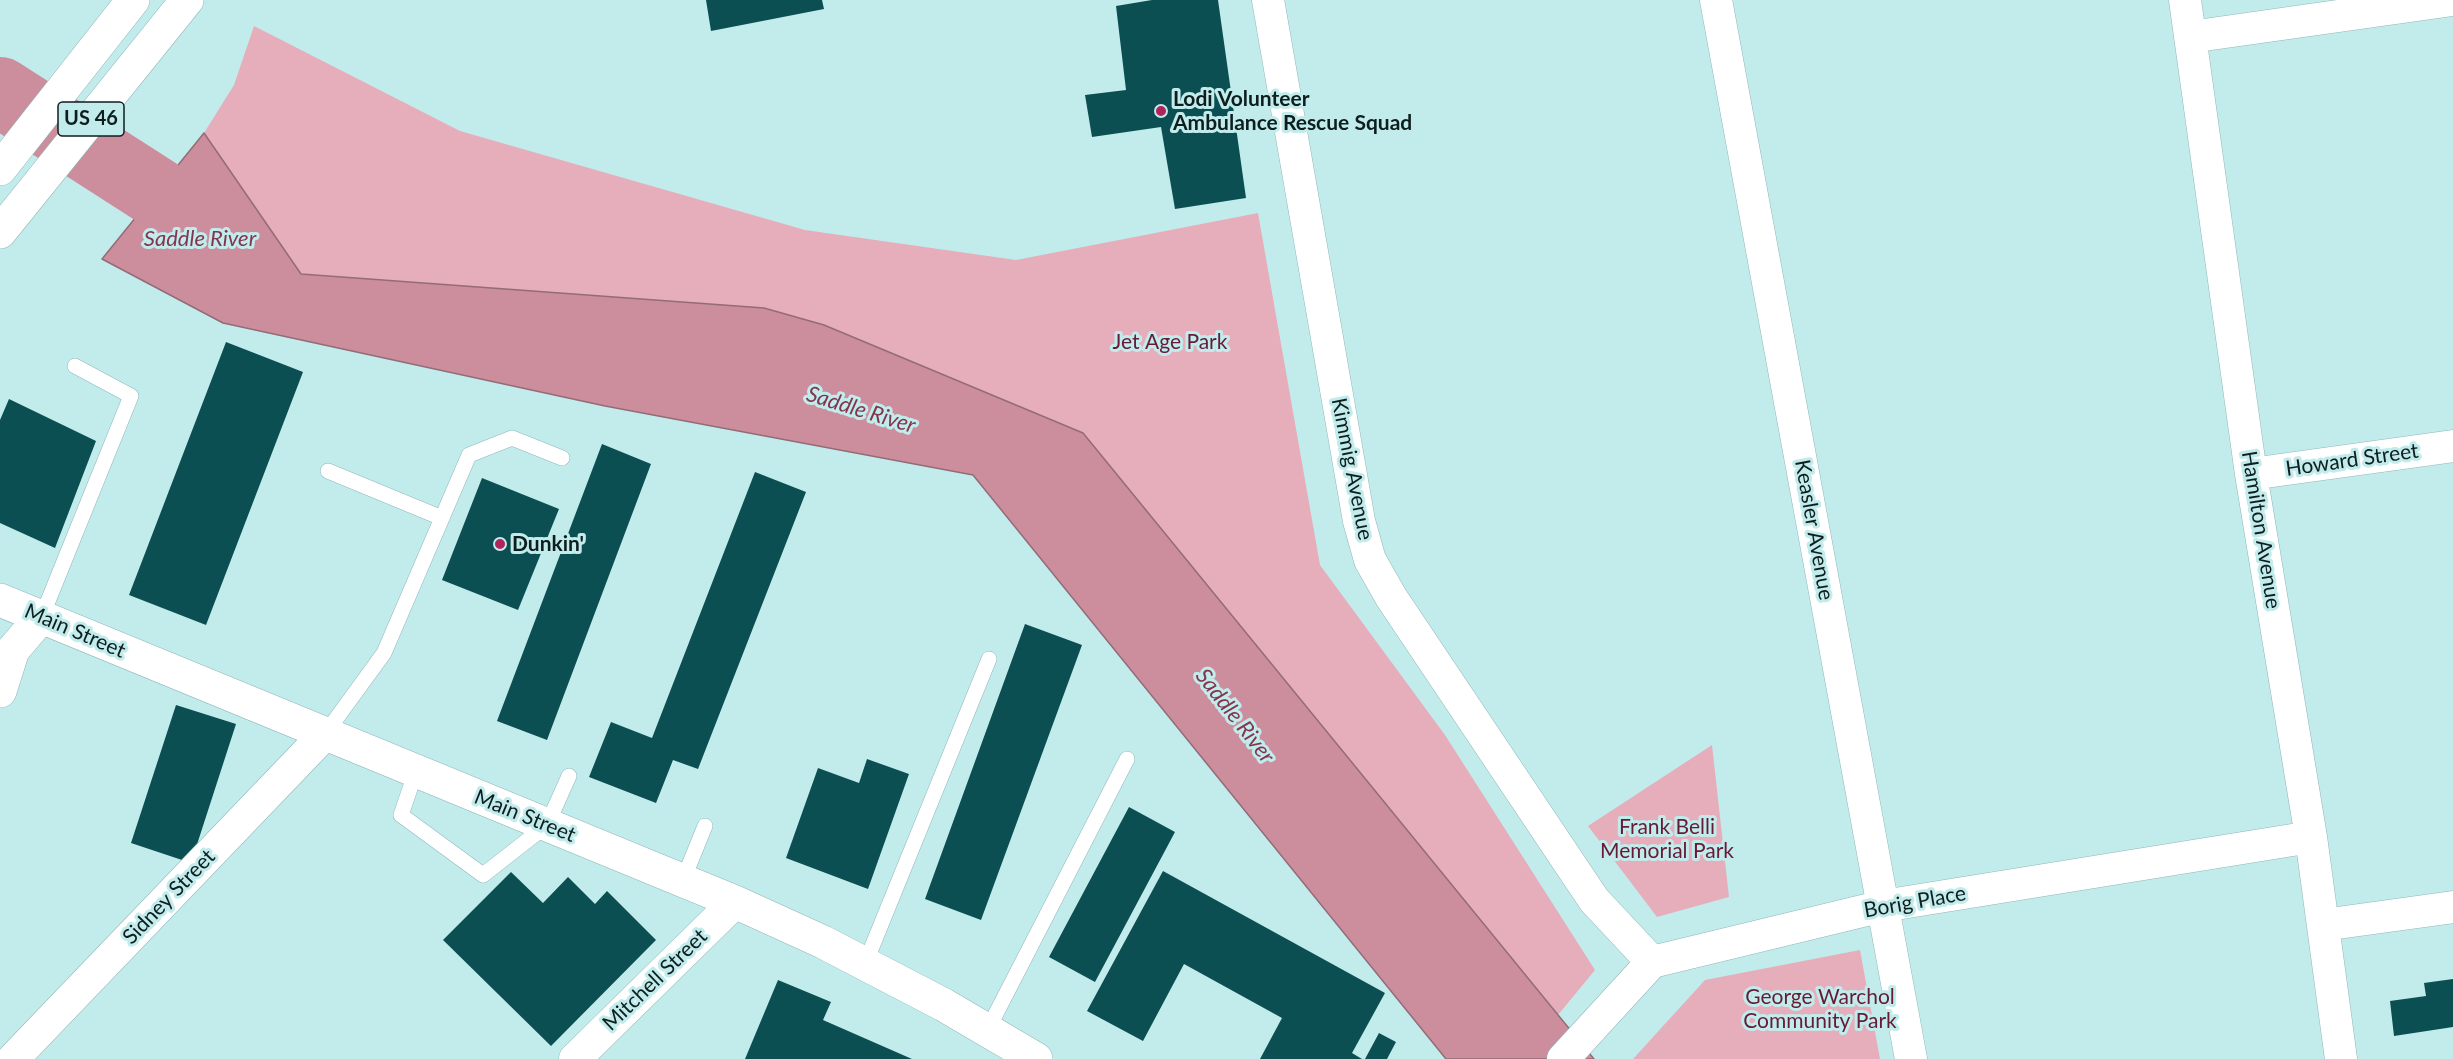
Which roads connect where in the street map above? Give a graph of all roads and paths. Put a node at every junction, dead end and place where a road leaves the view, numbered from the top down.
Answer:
1 (1268, 0) edge
2 (1716, 0) edge
3 (2185, 0) edge
4 (2451, 0) edge
5 (184, 3) edge
6 (129, 4) edge
7 (2190, 37) junction
8 (0, 169) edge
9 (0, 231) edge
10 (75, 366) dead end
11 (2453, 446) edge
12 (562, 458) dead end
13 (328, 471) dead end
14 (2251, 474) junction
15 (442, 518) junction
16 (0, 600) edge
17 (42, 616) junction
18 (7, 653) edge
19 (989, 659) dead end
20 (0, 691) edge
21 (325, 734) junction
22 (1127, 759) dead end
23 (416, 771) junction
24 (569, 776) dead end
25 (547, 825) junction
26 (705, 826) dead end
27 (2311, 837) junction
28 (683, 880) junction
29 (735, 902) junction
30 (1883, 906) junction
31 (2453, 907) edge
32 (2322, 925) junction
33 (1652, 962) junction
34 (865, 964) junction
35 (987, 1030) junction
36 (13, 1059) edge
37 (575, 1059) edge
38 (1036, 1059) edge
39 (1563, 1059) edge
40 (1911, 1059) edge
41 (2341, 1059) edge

1 - 33 street, Kimmig Avenue
2 - 30 street, Keasler Avenue
3 - 7 street, Hamilton Avenue
4 - 7 street
5 - 9 main road, US 46
6 - 8 main road, US 46
7 - 14 street, Hamilton Avenue
10 - 17 lane
11 - 14 street, Howard Street
12 - 15 lane
13 - 15 lane
14 - 27 street, Hamilton Avenue
15 - 21 lane
16 - 17 main road, Main Street
17 - 18 main road
17 - 21 main road, Main Street
18 - 20 main road
19 - 34 lane
21 - 23 main road, Main Street
21 - 36 street, Sidney Street
22 - 35 lane
23 - 25 main road, Main Street
23 - 25 lane
24 - 25 lane
25 - 28 main road, Main Street
26 - 28 lane
27 - 30 street, Borig Place
27 - 32 street, Hamilton Avenue
28 - 29 main road, Main Street
29 - 34 main road, Main Street
29 - 37 street, Mitchell Street
30 - 33 street, Borig Place
30 - 40 street, Keasler Avenue
31 - 32 street
32 - 41 street, Hamilton Avenue
33 - 39 street
34 - 35 main road, Main Street
35 - 38 main road, Main Street

